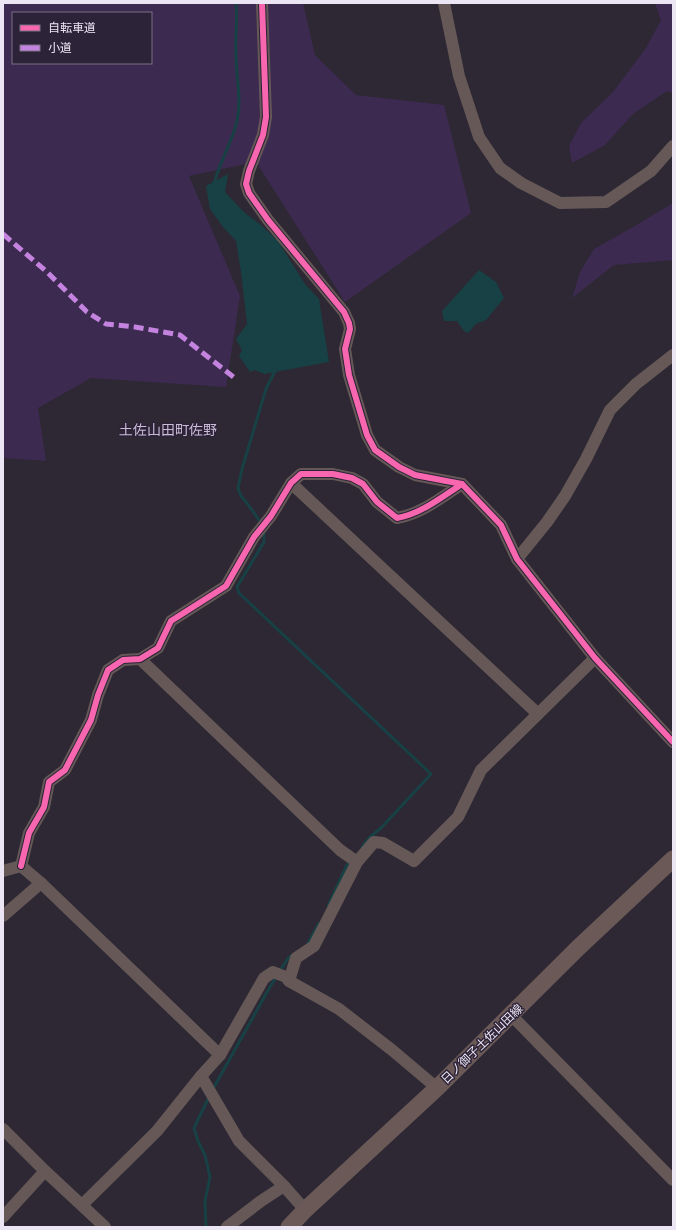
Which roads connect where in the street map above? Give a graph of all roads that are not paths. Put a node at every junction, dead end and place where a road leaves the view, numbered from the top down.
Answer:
1 (262, 3) edge
2 (444, 3) edge
3 (673, 146) edge
4 (673, 355) edge
5 (291, 483) junction
6 (462, 484) junction
7 (517, 559) junction
8 (595, 658) junction
9 (140, 659) junction
10 (538, 714) junction
11 (673, 742) edge
12 (673, 858) edge
13 (357, 862) junction
14 (21, 866) junction
15 (3, 871) edge
16 (41, 883) junction
17 (3, 916) edge
18 (288, 979) junction
19 (511, 1015) junction
20 (220, 1055) junction
21 (201, 1076) junction
22 (437, 1088) junction
23 (3, 1129) edge
24 (45, 1171) junction
25 (673, 1180) edge
26 (284, 1186) junction
27 (82, 1205) junction
28 (306, 1210) junction
29 (3, 1217) edge
30 (292, 1226) edge
31 (105, 1227) edge
32 (227, 1227) edge

1 - 6 street
2 - 3 street
4 - 7 street
5 - 6 street
5 - 9 street
5 - 10 street
6 - 7 street
7 - 8 street
8 - 10 street
8 - 11 street
9 - 13 street
9 - 14 street
10 - 13 street
12 - 19 main road, 日ノ御子土佐山田線
13 - 18 street
14 - 15 street
14 - 16 street
16 - 17 street
16 - 20 street
18 - 20 street
18 - 22 street
19 - 22 main road, 日ノ御子土佐山田線
19 - 25 street
20 - 21 street
21 - 26 street
21 - 27 street
22 - 28 main road, 日ノ御子土佐山田線
23 - 24 street
24 - 27 street
24 - 29 street
26 - 28 street
26 - 32 street
27 - 31 street
28 - 30 main road, 日ノ御子土佐山田線

